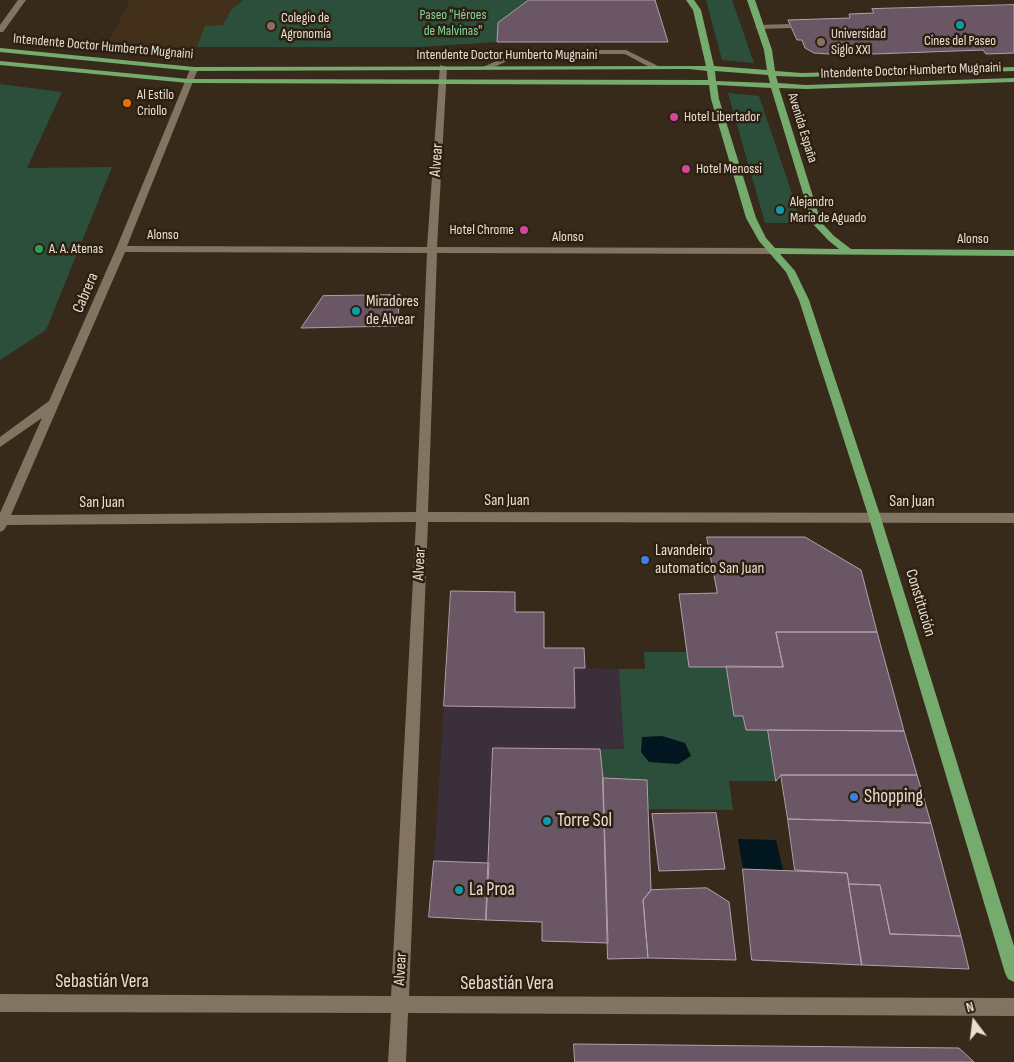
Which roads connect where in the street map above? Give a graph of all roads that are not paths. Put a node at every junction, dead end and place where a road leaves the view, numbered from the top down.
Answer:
1 (22, 0) edge
2 (690, 0) edge
3 (751, 0) edge
4 (788, 26) dead end
5 (759, 27) junction
6 (0, 30) edge
7 (0, 50) edge
8 (0, 63) edge
9 (443, 67) junction
10 (487, 67) junction
11 (656, 67) junction
12 (711, 68) junction
13 (194, 69) junction
14 (1014, 69) edge
15 (772, 72) junction
16 (442, 80) junction
17 (1014, 80) edge
18 (188, 81) junction
19 (713, 82) junction
20 (774, 86) junction
21 (121, 249) junction
22 (432, 250) junction
23 (774, 251) junction
24 (849, 252) junction
25 (1014, 253) edge
26 (55, 402) junction
27 (0, 443) edge
28 (422, 517) junction
29 (875, 518) junction
30 (1014, 518) edge
31 (1, 522) edge
32 (1014, 973) edge
33 (0, 1003) edge
34 (400, 1005) junction
35 (1014, 1007) edge
36 (397, 1062) edge

1 - 6 street
2 - 12 main road
3 - 5 main road, Avenida España
4 - 5 street
5 - 15 main road, Avenida España
7 - 13 main road, Intendente Doctor Humberto Mugnaini
8 - 18 main road, Intendente Doctor Humberto Mugnaini
9 - 10 main road, Intendente Doctor Humberto Mugnaini
9 - 13 main road, Intendente Doctor Humberto Mugnaini
9 - 16 street, Alvear
10 - 11 main road, Intendente Doctor Humberto Mugnaini
10 - 11 street
11 - 12 main road, Intendente Doctor Humberto Mugnaini
12 - 15 main road, Intendente Doctor Humberto Mugnaini
12 - 19 main road
13 - 18 street, Cabrera
14 - 15 main road, Intendente Doctor Humberto Mugnaini
15 - 20 main road, Avenida España
16 - 18 main road, Intendente Doctor Humberto Mugnaini
16 - 19 main road, Intendente Doctor Humberto Mugnaini
16 - 22 street, Alvear
17 - 20 main road, Intendente Doctor Humberto Mugnaini
18 - 21 street, Cabrera
19 - 20 main road, Intendente Doctor Humberto Mugnaini
19 - 23 main road
20 - 24 main road, Avenida España
21 - 22 street, Alonso
21 - 26 street, Cabrera
22 - 23 street, Alonso
22 - 28 street, Alvear
23 - 24 main road, Alonso
23 - 29 main road, Constitución
24 - 25 main road, Alonso
26 - 27 street
26 - 31 street, Cabrera
28 - 29 street, San Juan
28 - 31 street, San Juan
28 - 34 street, Alvear
29 - 30 street, San Juan
29 - 32 main road, Constitución
33 - 34 street, Sebastián Vera
34 - 35 street, Sebastián Vera
34 - 36 street, Alvear

